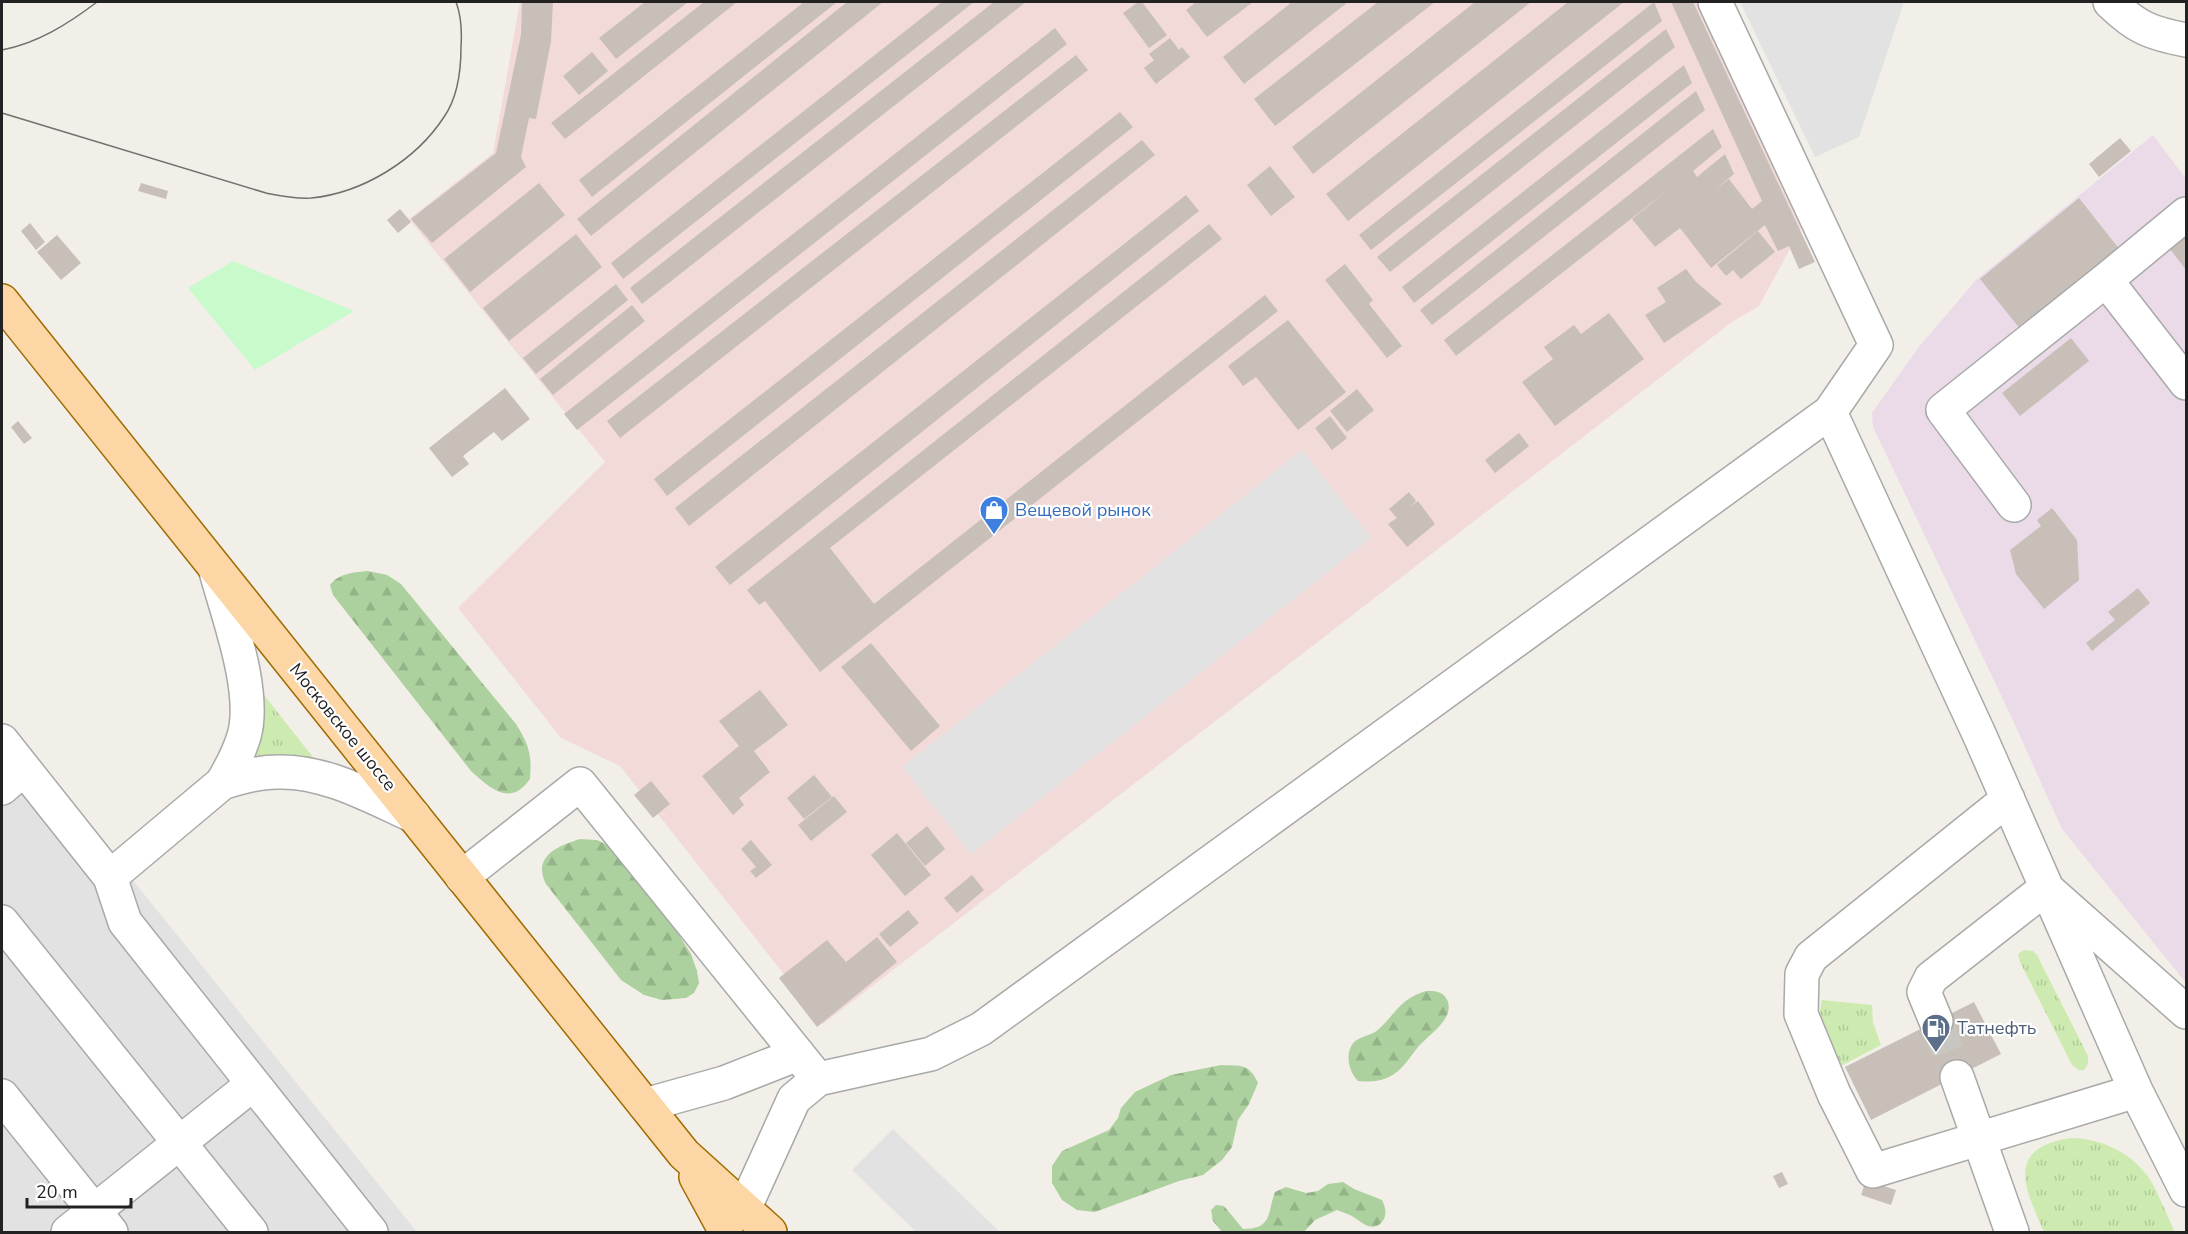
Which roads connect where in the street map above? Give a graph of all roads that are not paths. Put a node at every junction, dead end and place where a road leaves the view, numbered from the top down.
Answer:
1 (1715, 2) edge
2 (2110, 2) edge
3 (2187, 40) edge
4 (2187, 214) edge
5 (2106, 280) junction
6 (2, 301) edge
7 (2187, 383) edge
8 (1830, 412) junction
9 (2014, 505) dead end
10 (215, 568) junction
11 (2, 741) edge
12 (13, 778) edge
13 (222, 783) junction
14 (2008, 800) junction
15 (414, 816) junction
16 (110, 877) junction
17 (462, 877) junction
18 (2046, 888) junction
19 (2, 922) edge
20 (2187, 1012) edge
21 (1936, 1021) tunnel mouth
22 (798, 1054) junction
23 (1957, 1077) tunnel mouth
24 (818, 1079) junction
25 (252, 1084) junction
26 (2136, 1091) junction
27 (2, 1096) edge
28 (645, 1105) junction
29 (1980, 1139) junction
30 (179, 1143) junction
31 (2187, 1190) edge
32 (735, 1221) edge
33 (102, 1222) edge
34 (68, 1233) edge
35 (251, 1233) edge
36 (371, 1233) edge
37 (770, 1233) edge
38 (2012, 1233) edge

1 - 8 street
2 - 3 street
4 - 5 street
5 - 7 street
5 - 9 street
6 - 10 main road, Московское шоссе
8 - 14 street
8 - 24 street
10 - 13 street
10 - 15 main road, Московское шоссе
11 - 12 street
12 - 16 street
13 - 15 street
13 - 16 street
14 - 18 street
14 - 29 street
15 - 17 main road, Московское шоссе
16 - 25 street
17 - 22 street
17 - 28 main road, Московское шоссе
18 - 20 street
18 - 21 street
18 - 26 street
19 - 30 street
22 - 24 street
22 - 28 street
23 - 29 street
24 - 32 street
25 - 30 street
25 - 36 street
26 - 29 street
26 - 31 street
27 - 33 street
28 - 32 main road, Московское шоссе
29 - 38 street
30 - 33 street
30 - 35 street
32 - 37 main road, Московское шоссе
33 - 34 street

